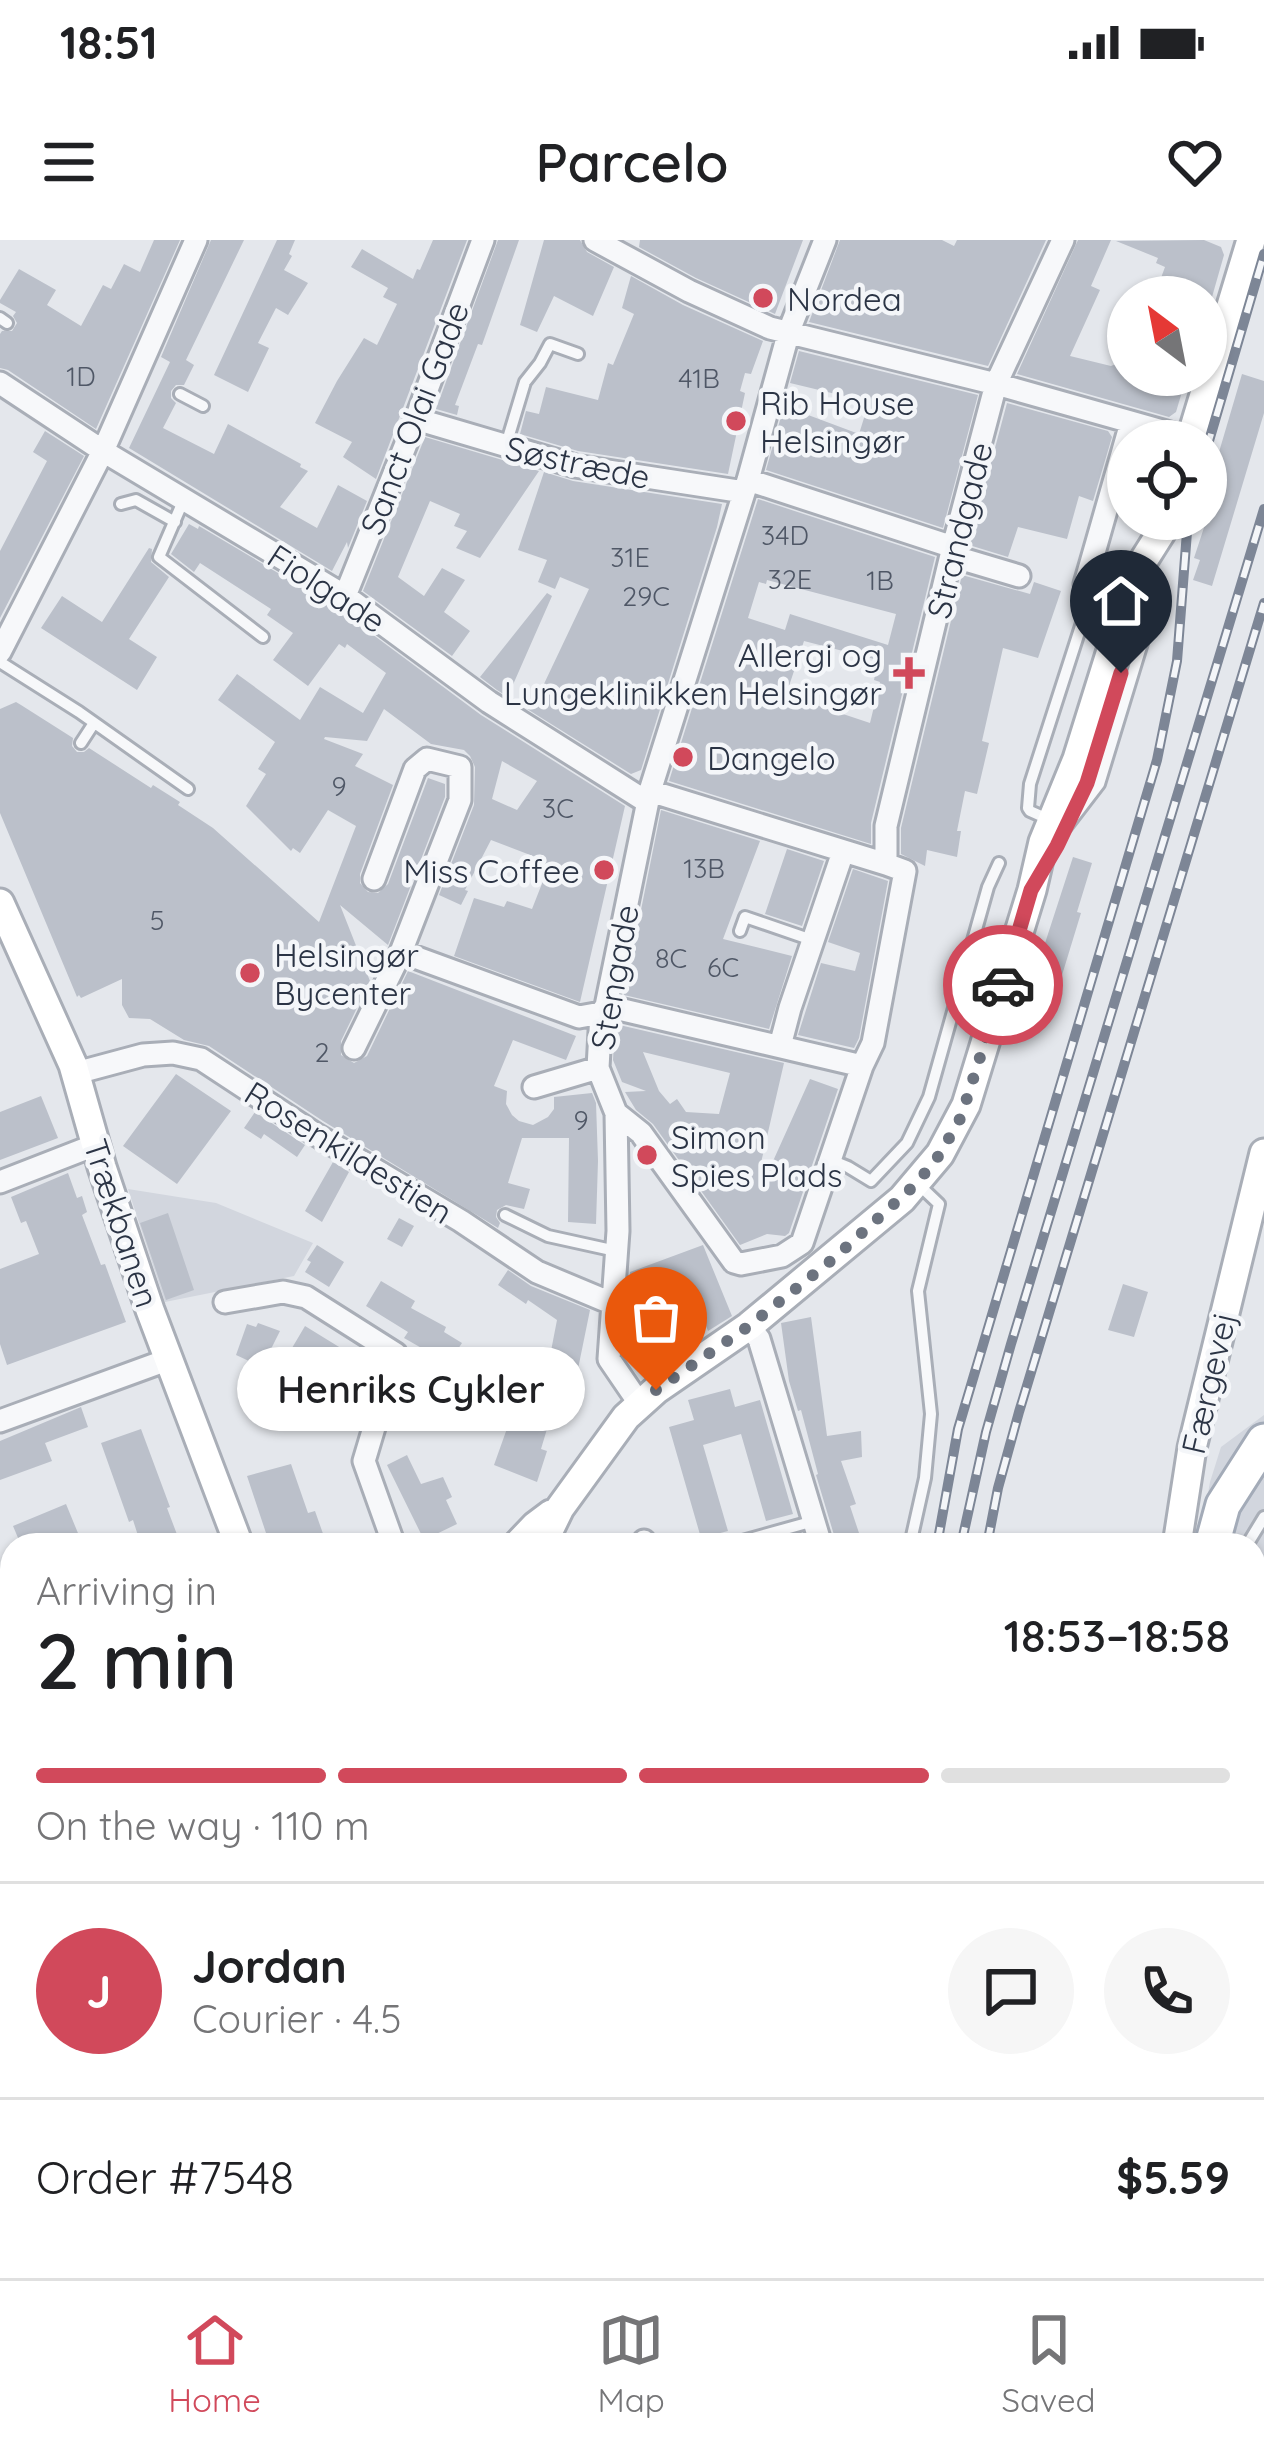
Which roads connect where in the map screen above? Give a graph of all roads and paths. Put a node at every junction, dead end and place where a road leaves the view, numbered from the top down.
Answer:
1 (196, 240) edge
2 (483, 240) edge
3 (595, 240) edge
4 (826, 240) edge
5 (1063, 240) edge
6 (1245, 242) edge
7 (789, 332) junction
8 (578, 354) dead end
9 (0, 383) edge
10 (996, 384) junction
11 (180, 394) dead end
12 (203, 406) dead end
13 (416, 419) junction
14 (1118, 420) edge
15 (1196, 420) edge
16 (506, 448) junction
17 (103, 451) junction
18 (746, 486) junction
19 (184, 499) junction
20 (121, 504) dead end
21 (1107, 507) edge
22 (175, 522) junction
23 (1162, 540) edge
24 (952, 551) junction
25 (1019, 575) dead end
26 (345, 596) junction
27 (1137, 596) junction
28 (1090, 598) junction
29 (9, 618) edge
30 (263, 638) dead end
31 (0, 652) edge
32 (0, 662) edge
33 (94, 723) junction
34 (81, 743) dead end
35 (188, 789) dead end
36 (649, 797) junction
37 (1059, 823) junction
38 (844, 852) junction
39 (999, 863) dead end
40 (886, 864) junction
41 (374, 878) dead end
42 (0, 903) edge
43 (740, 931) dead end
44 (812, 940) junction
45 (974, 943) junction
46 (400, 952) junction
47 (1012, 954) junction
48 (604, 1009) junction
49 (780, 1046) junction
50 (354, 1048) dead end
51 (862, 1066) junction
52 (598, 1068) junction
53 (76, 1073) junction
54 (534, 1087) dead end
55 (616, 1113) junction
56 (95, 1145) junction
57 (1264, 1153) edge
58 (831, 1160) junction
59 (11, 1170) edge
60 (917, 1183) junction
61 (505, 1215) dead end
62 (616, 1251) junction
63 (225, 1302) dead end
64 (611, 1303) junction
65 (749, 1326) junction
66 (167, 1360) junction
67 (639, 1403) junction
68 (0, 1421) edge
69 (1264, 1441) edge
70 (560, 1508) junction
71 (814, 1521) junction
72 (234, 1533) edge
73 (390, 1533) edge
74 (528, 1533) edge
75 (548, 1533) edge
76 (771, 1533) edge
77 (818, 1533) edge
78 (913, 1533) edge
79 (1179, 1533) edge
80 (1215, 1533) edge

1 - 17 street
2 - 13 street, Sanct Olai Gade
3 - 7 street
4 - 7 street, Stengade
5 - 10 street, Strandgade
6 - 15 main road
7 - 10 street
7 - 18 street, Stengade
8 - 16 lane
9 - 17 street, Fiolgade
10 - 14 street
10 - 24 street, Strandgade
11 - 12 lane
13 - 16 street, Søstræde
13 - 26 street, Sanct Olai Gade
16 - 18 street, Søstræde
17 - 19 street, Fiolgade
17 - 29 street
18 - 24 street, Søstræde
18 - 36 street, Stengade
19 - 22 lane
19 - 26 street, Fiolgade
20 - 22 lane
21 - 28 street
22 - 30 lane
23 - 27 main road
24 - 25 street, Søstræde
24 - 40 street, Strandgade
26 - 36 street, Fiolgade
27 - 28 lane
27 - 37 main road
28 - 37 lane
29 - 31 street
32 - 33 lane
33 - 34 lane
33 - 35 lane
36 - 38 street, Fiolgade
36 - 48 street, Stengade
37 - 47 main road
38 - 40 street, Fiolgade
38 - 44 street
39 - 45 lane
40 - 51 street, Strandgade
41 - 46 street
42 - 53 main road, Trækbanen
43 - 44 lane
44 - 49 street
45 - 47 lane
45 - 58 lane
46 - 48 street
46 - 50 street
47 - 60 main road
48 - 49 street
48 - 52 street, Stengade
49 - 51 street
51 - 58 street, Strandgade
52 - 54 street
52 - 55 street, Stengade
53 - 56 main road, Trækbanen
53 - 64 street, Rosenkildestien
55 - 58 street, Strandgade
55 - 62 street, Stengade
56 - 59 street
56 - 66 main road, Trækbanen
57 - 79 main road, Færgevej
60 - 65 main road
60 - 78 lane
61 - 62 lane
62 - 64 street, Stengade
63 - 73 street
64 - 67 street, Stengade
65 - 67 main road
65 - 71 street
66 - 68 street
66 - 72 main road, Trækbanen
67 - 70 main road
69 - 80 main road
70 - 74 main road
70 - 75 main road
71 - 76 lane
71 - 77 street

